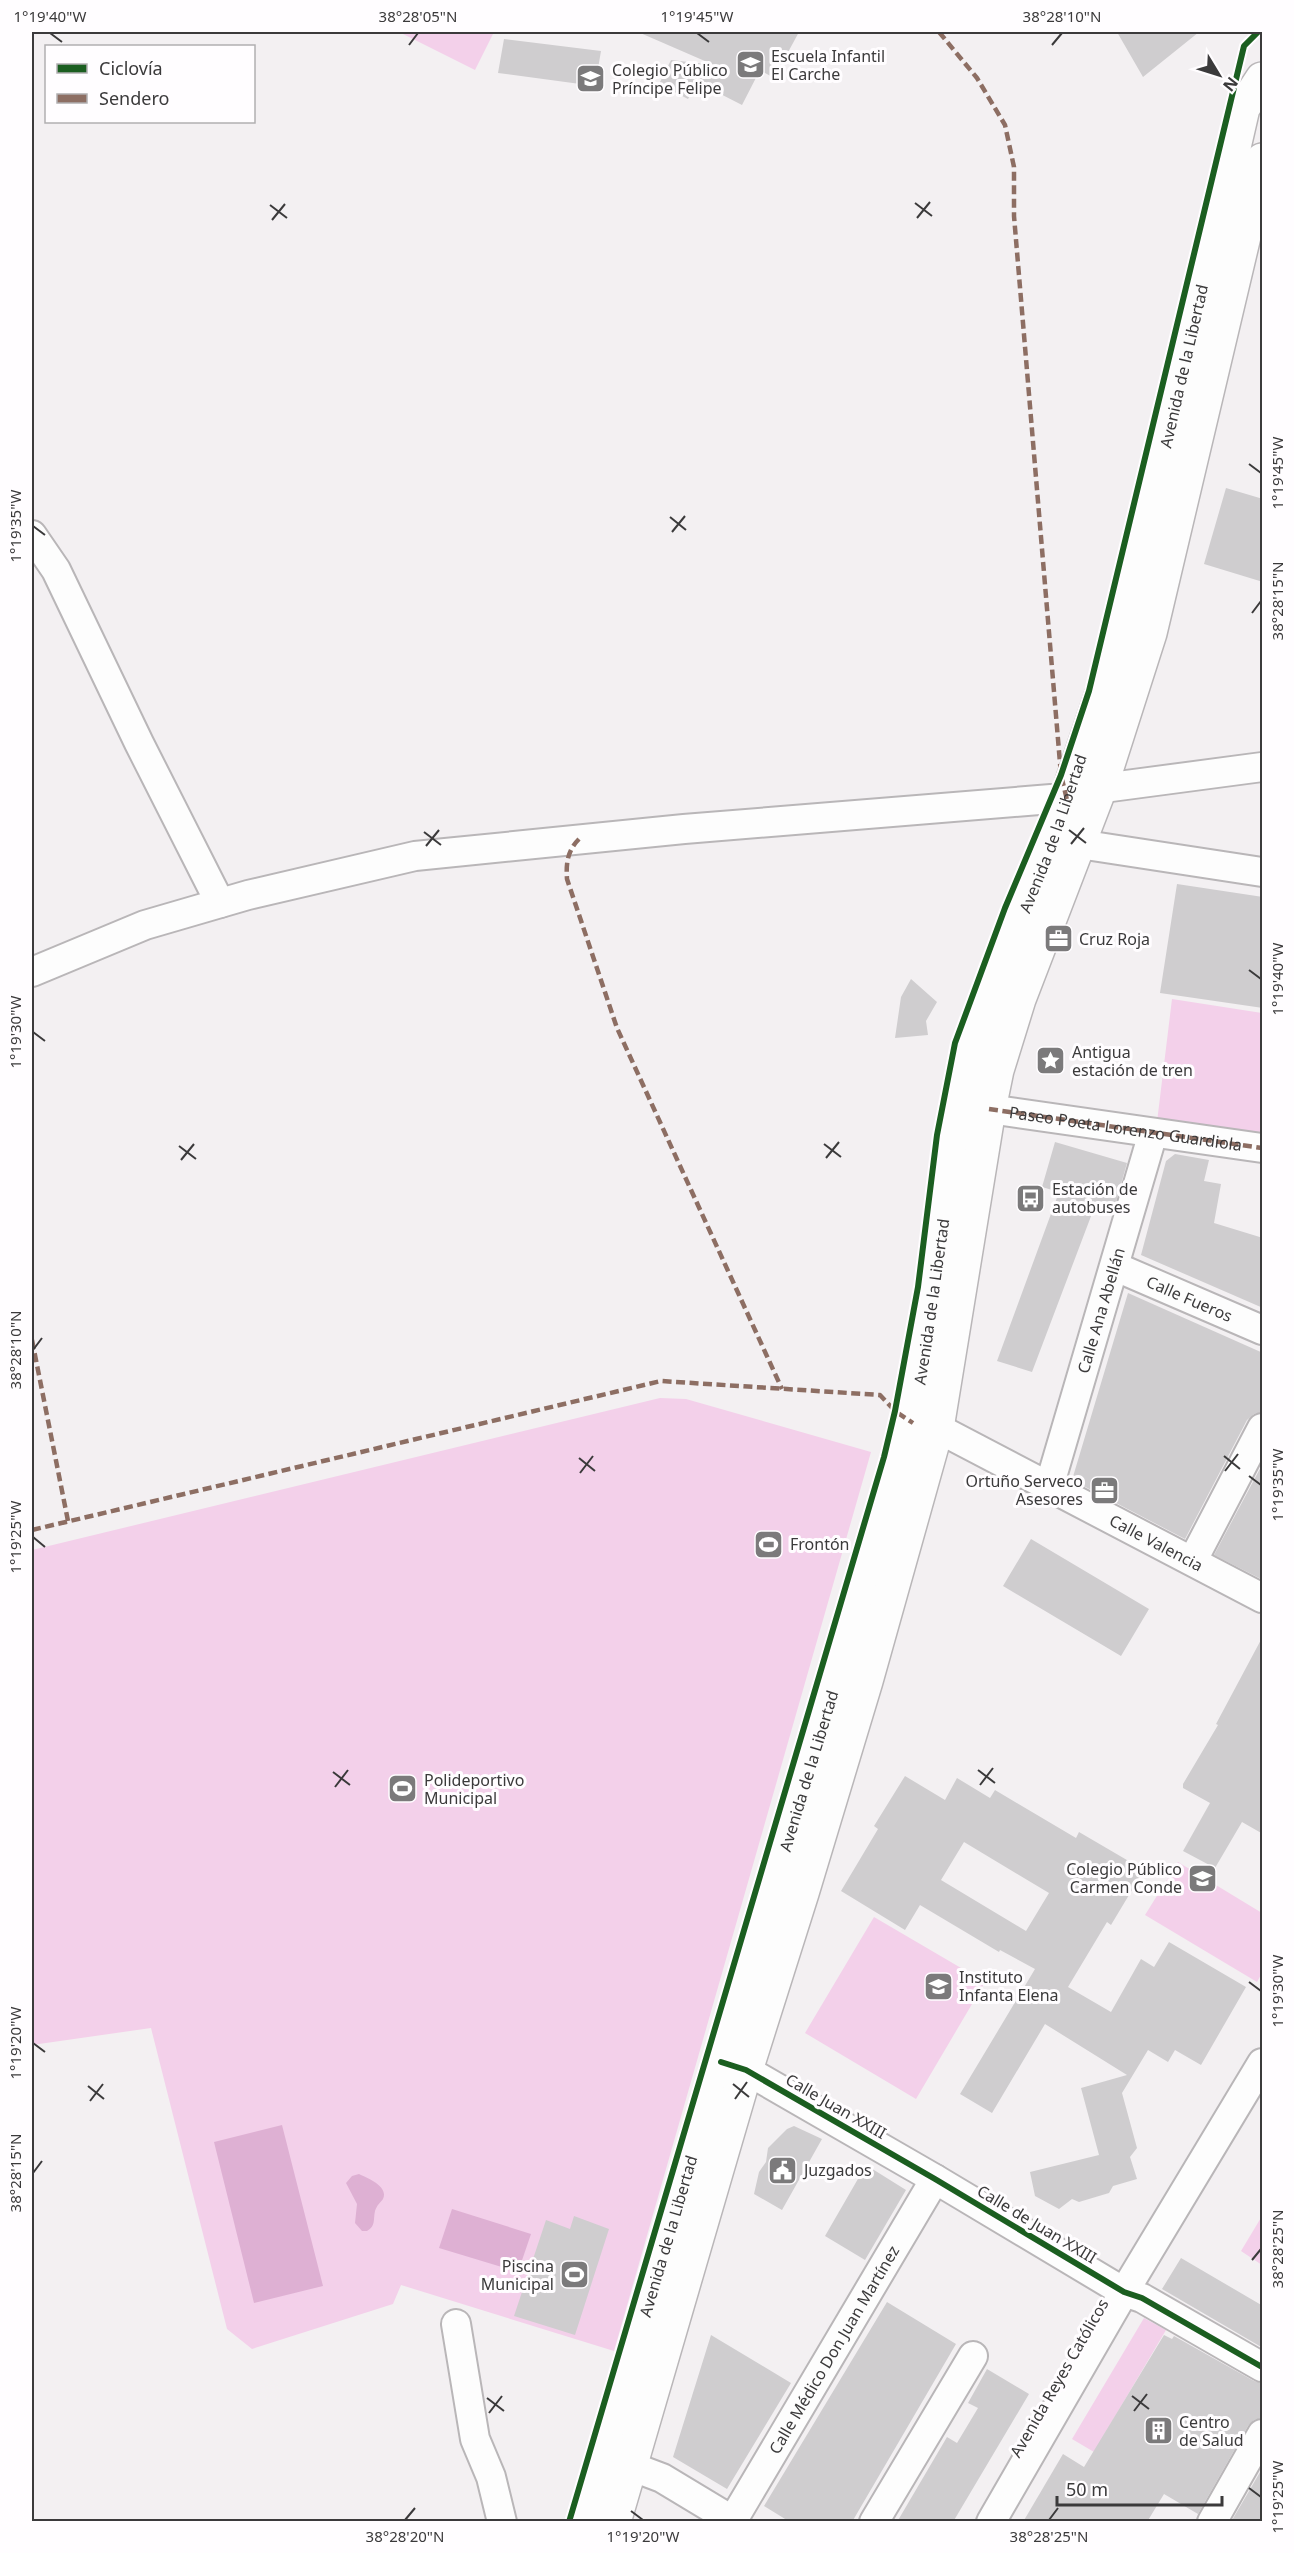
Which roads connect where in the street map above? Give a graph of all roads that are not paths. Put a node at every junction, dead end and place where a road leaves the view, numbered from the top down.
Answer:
1 (1263, 79) edge
2 (1263, 160) edge
3 (32, 535) edge
4 (1263, 767) edge
5 (1102, 783) junction
6 (1067, 800) junction
7 (1079, 844) junction
8 (1263, 872) edge
9 (220, 903) junction
10 (32, 972) edge
11 (988, 1109) junction
12 (1153, 1133) junction
13 (1263, 1149) edge
14 (1116, 1267) junction
15 (1263, 1330) edge
16 (925, 1425) junction
17 (1263, 1428) edge
18 (1049, 1487) junction
19 (1193, 1560) junction
20 (1263, 1598) edge
21 (1263, 2063) edge
22 (733, 2066) junction
23 (935, 2179) junction
24 (1124, 2292) junction
25 (456, 2324) dead end
26 (972, 2356) dead end
27 (1263, 2367) edge
28 (1263, 2434) edge
29 (617, 2462) junction
30 (734, 2521) edge
31 (502, 2522) edge
32 (584, 2522) edge
33 (614, 2522) edge
34 (874, 2522) edge
35 (991, 2522) edge
36 (1212, 2522) edge

1 - 6 main road, Avenida de la Libertad
2 - 5 main road
3 - 9 street
4 - 5 street
5 - 7 main road
6 - 9 street
6 - 16 main road, Avenida de la Libertad
7 - 8 street
7 - 11 main road
9 - 10 street
11 - 12 street, Paseo Poeta Lorenzo Guardiola
11 - 16 main road
12 - 13 street, Paseo Poeta Lorenzo Guardiola
12 - 14 street, Calle Ana Abellán
14 - 15 street, Calle Fueros
14 - 18 street, Calle Ana Abellán
16 - 18 street, Calle Valencia
16 - 22 main road
17 - 19 street
18 - 19 street, Calle Valencia
19 - 20 street, Calle Valencia
21 - 24 street, Avenida Reyes Católicos
22 - 23 street, Calle Juan XXIII
22 - 29 main road
23 - 24 street, Calle de Juan XXIII
23 - 30 street, Calle Médico Don Juan Martínez
24 - 27 street
24 - 35 street, Avenida Reyes Católicos
25 - 31 street
26 - 34 street
28 - 36 street
29 - 30 street
29 - 32 main road
29 - 33 main road

